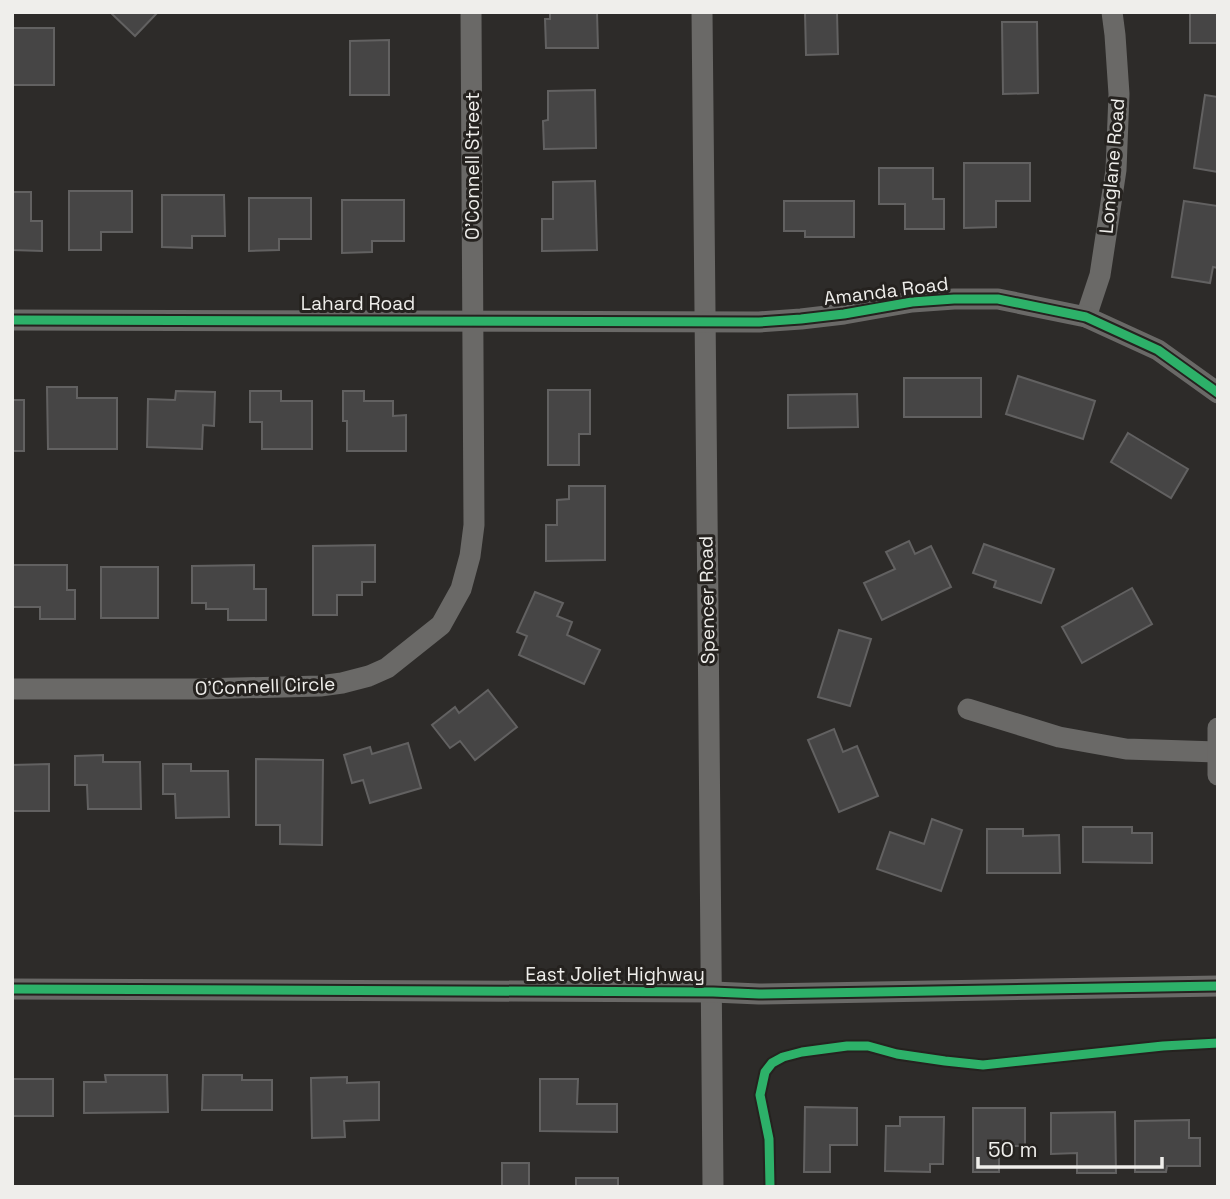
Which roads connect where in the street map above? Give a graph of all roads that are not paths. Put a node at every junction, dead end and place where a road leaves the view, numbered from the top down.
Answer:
1 (471, 12) edge
2 (702, 12) edge
3 (1112, 12) edge
4 (1086, 317) junction
5 (12, 320) edge
6 (473, 320) junction
7 (704, 321) junction
8 (1218, 393) edge
9 (12, 689) edge
10 (968, 709) dead end
11 (1218, 728) edge
12 (1217, 752) edge
13 (1218, 775) edge
14 (1218, 986) edge
15 (12, 989) edge
16 (713, 992) junction
17 (713, 1187) edge

1 - 6 street, O'Connell Street
2 - 7 street, Spencer Road
3 - 4 street, Longlane Road
4 - 7 street, Amanda Road
4 - 8 street, Amanda Road
5 - 6 street, Lahard Road
6 - 7 street, Lahard Road
6 - 9 street, O'Connell Circle
7 - 16 street, Spencer Road
10 - 12 street
11 - 12 street
12 - 13 street
14 - 16 street, East Joliet Highway
15 - 16 street, East Joliet Highway
16 - 17 street, Spencer Road

